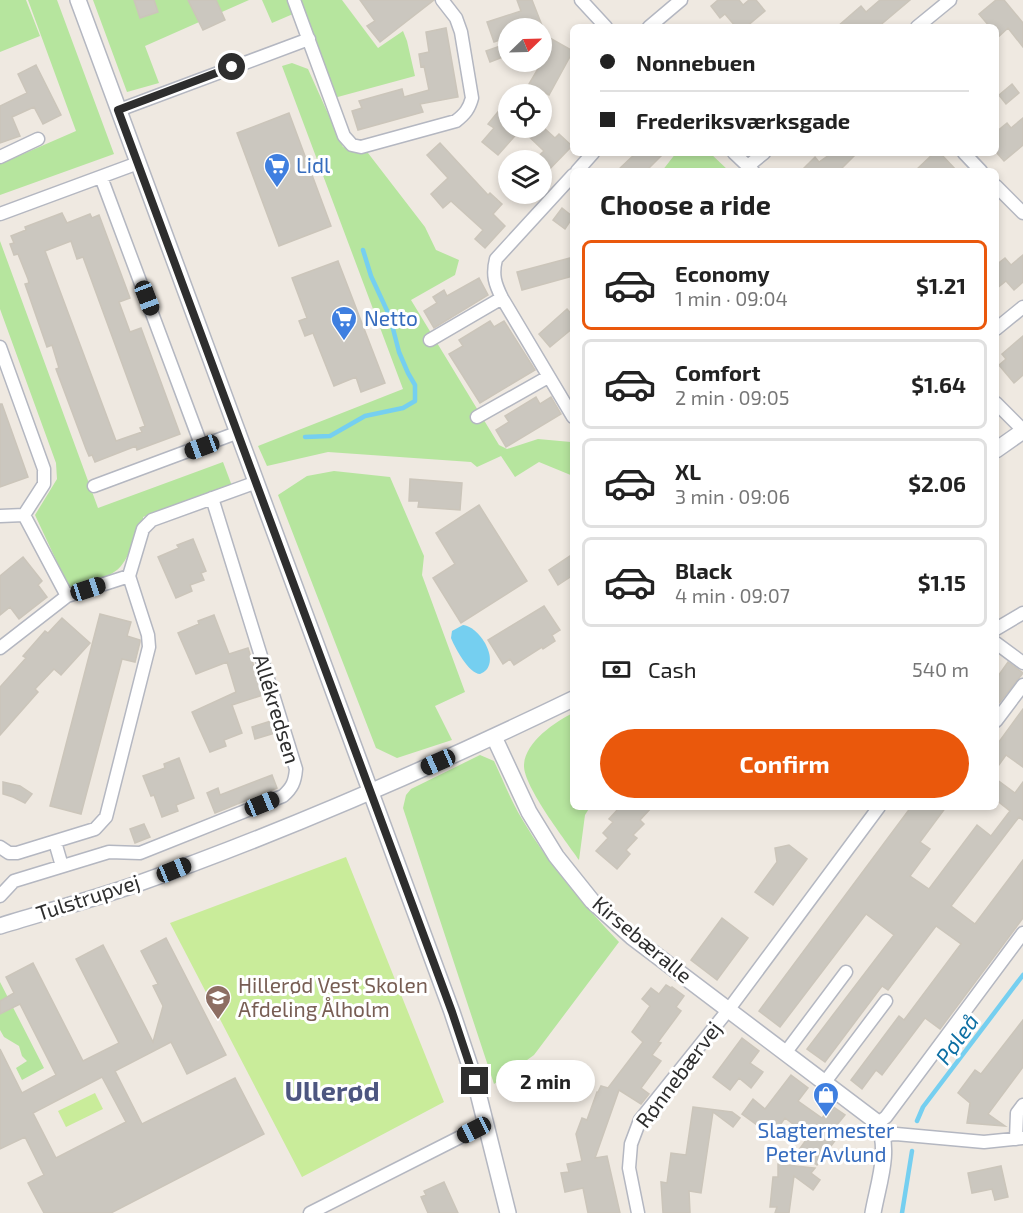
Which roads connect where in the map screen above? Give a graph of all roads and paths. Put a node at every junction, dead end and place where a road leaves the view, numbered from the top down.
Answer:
1 (78, 0) edge
2 (294, 0) edge
3 (442, 0) edge
4 (581, 0) edge
5 (681, 0) edge
6 (950, 0) edge
7 (603, 24) edge
8 (653, 24) edge
9 (921, 24) edge
10 (309, 39) junction
11 (118, 110) junction
12 (38, 139) dead end
13 (590, 156) edge
14 (737, 156) edge
15 (761, 156) edge
16 (967, 156) edge
17 (0, 157) edge
18 (138, 163) junction
19 (579, 168) edge
20 (749, 168) edge
21 (751, 168) edge
22 (978, 168) edge
23 (101, 177) junction
24 (570, 178) edge
25 (999, 189) edge
26 (1023, 213) edge
27 (0, 214) edge
28 (502, 298) junction
29 (1023, 307) edge
30 (999, 327) edge
31 (430, 340) dead end
32 (0, 347) edge
33 (548, 378) junction
34 (999, 406) edge
35 (570, 412) edge
36 (477, 417) dead end
37 (1023, 431) edge
38 (239, 432) junction
39 (202, 447) junction
40 (999, 448) edge
41 (257, 482) junction
42 (94, 486) dead end
43 (212, 498) junction
44 (24, 515) junction
45 (0, 516) edge
46 (129, 576) junction
47 (67, 596) junction
48 (1023, 613) edge
49 (999, 627) edge
50 (999, 645) edge
51 (0, 648) edge
52 (1023, 663) edge
53 (1023, 685) edge
54 (570, 700) edge
55 (999, 717) edge
56 (494, 737) junction
57 (370, 792) junction
58 (877, 810) edge
59 (55, 842) junction
60 (0, 847) edge
61 (62, 866) junction
62 (0, 896) edge
63 (0, 926) edge
64 (1023, 933) edge
65 (846, 972) dead end
66 (886, 1001) dead end
67 (729, 1010) junction
68 (786, 1052) junction
69 (825, 1082) junction
70 (1023, 1105) edge
71 (486, 1124) junction
72 (881, 1129) junction
73 (1020, 1138) edge
74 (310, 1213) edge
75 (508, 1213) edge
76 (638, 1213) edge
77 (873, 1213) edge

1 - 11 street
2 - 10 street
3 - 10 street
4 - 7 street
5 - 8 street
6 - 9 street
10 - 11 street
11 - 18 street
12 - 17 street
13 - 19 street
14 - 20 street
15 - 21 street
16 - 22 street
18 - 23 street
18 - 38 street
23 - 27 street
23 - 39 street
24 - 28 street
25 - 26 street
28 - 31 street
28 - 33 street
29 - 30 street
32 - 44 street
33 - 35 street
33 - 36 street
34 - 37 street
37 - 40 street
38 - 39 street
38 - 41 street
39 - 42 street
41 - 43 street
41 - 57 street
43 - 46 street
43 - 61 street, Allékredsen
44 - 45 street
44 - 47 street
46 - 47 street
46 - 59 street
47 - 51 street
48 - 49 street
50 - 52 street
53 - 55 street
54 - 56 street, Tulstrupvej
56 - 57 street, Tulstrupvej
56 - 67 street, Kirsebæralle
57 - 63 street, Tulstrupvej
57 - 71 street
58 - 67 street
59 - 60 street
59 - 61 street
61 - 62 street, Allékredsen
64 - 72 street
65 - 68 street
66 - 69 street
67 - 68 street, Kirsebæralle
67 - 76 street, Rønnebærvej
68 - 69 street, Kirsebæralle
69 - 72 street, Kirsebæralle
70 - 73 street
71 - 74 street
71 - 75 street
72 - 73 street
72 - 77 street

